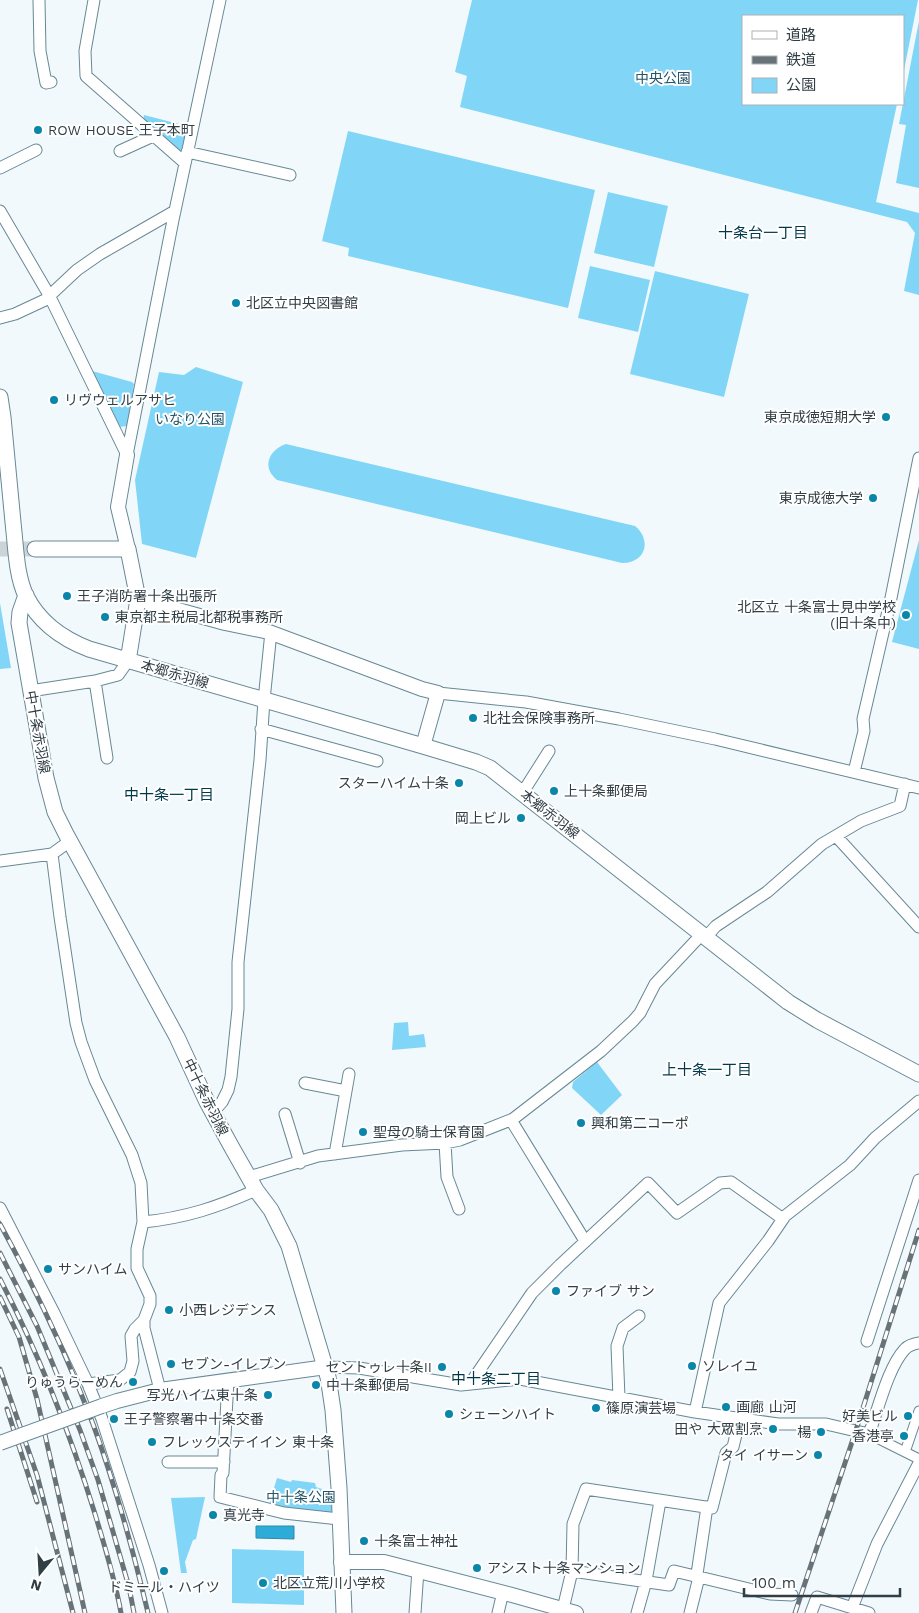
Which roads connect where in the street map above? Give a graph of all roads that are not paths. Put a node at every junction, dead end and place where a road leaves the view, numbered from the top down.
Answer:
1 (39, 0) edge
2 (94, 0) edge
3 (220, 0) edge
4 (51, 82) dead end
5 (153, 136) junction
6 (36, 150) dead end
7 (120, 151) dead end
8 (186, 157) junction
9 (0, 168) edge
10 (290, 175) dead end
11 (0, 211) edge
12 (175, 211) junction
13 (48, 295) junction
14 (0, 318) edge
15 (0, 397) edge
16 (127, 455) junction
17 (919, 458) edge
18 (7, 544) edge
19 (35, 549) tunnel mouth
20 (128, 549) junction
21 (26, 595) junction
22 (138, 599) junction
23 (271, 632) junction
24 (128, 661) junction
25 (95, 681) junction
26 (30, 691) junction
27 (438, 693) junction
28 (264, 700) junction
29 (261, 729) junction
30 (423, 746) junction
31 (549, 751) dead end
32 (107, 758) dead end
33 (377, 761) dead end
34 (854, 772) junction
35 (905, 784) junction
36 (919, 788) edge
37 (523, 792) junction
38 (836, 836) junction
39 (70, 841) junction
40 (52, 854) junction
41 (0, 861) edge
42 (919, 927) edge
43 (704, 935) junction
44 (349, 1074) dead end
45 (919, 1074) edge
46 (304, 1084) dead end
47 (346, 1091) junction
48 (919, 1101) edge
49 (213, 1112) junction
50 (285, 1114) dead end
51 (511, 1120) junction
52 (445, 1143) junction
53 (335, 1154) junction
54 (300, 1162) junction
55 (919, 1180) edge
56 (252, 1184) junction
57 (0, 1208) edge
58 (459, 1209) dead end
59 (783, 1220) junction
60 (143, 1222) junction
61 (585, 1241) junction
62 (639, 1316) dead end
63 (144, 1320) junction
64 (867, 1342) dead end
65 (919, 1343) edge
66 (326, 1367) junction
67 (228, 1380) junction
68 (88, 1384) junction
69 (470, 1384) junction
70 (160, 1390) junction
71 (619, 1398) junction
72 (919, 1411) edge
73 (695, 1412) junction
74 (740, 1418) junction
75 (869, 1434) junction
76 (0, 1443) edge
77 (905, 1452) junction
78 (919, 1459) edge
79 (168, 1462) dead end
80 (224, 1462) junction
81 (919, 1463) edge
82 (660, 1501) junction
83 (707, 1507) junction
84 (339, 1519) junction
85 (341, 1562) junction
86 (418, 1570) junction
87 (572, 1571) junction
88 (698, 1577) junction
89 (646, 1581) junction
90 (503, 1592) junction
91 (792, 1595) dead end
92 (852, 1608) junction
93 (570, 1611) edge
94 (162, 1613) edge
95 (344, 1613) edge
96 (415, 1613) edge
97 (498, 1613) edge
98 (637, 1613) edge
99 (690, 1613) edge
100 (811, 1613) edge
101 (869, 1613) edge

1 - 4 street
2 - 5 street
3 - 8 street
5 - 7 street
5 - 8 street
6 - 9 street
8 - 10 street
8 - 12 street
11 - 13 street
12 - 13 street
12 - 16 street
13 - 14 street
13 - 16 street
15 - 18 main road, 本郷赤羽線
16 - 20 street
17 - 34 street
18 - 21 main road, 本郷赤羽線
19 - 20 main road
20 - 22 main road, 本郷赤羽線
21 - 24 main road, 本郷赤羽線
21 - 26 main road, 中十条赤羽線
22 - 23 street
22 - 24 main road, 本郷赤羽線
23 - 27 street
23 - 28 street
24 - 25 street
24 - 28 main road, 本郷赤羽線
25 - 26 street
25 - 32 street
26 - 39 main road, 中十条赤羽線
27 - 30 street
27 - 34 street
28 - 29 street
28 - 30 main road, 本郷赤羽線
29 - 33 street
29 - 49 street
30 - 37 main road, 本郷赤羽線
31 - 37 street
34 - 35 street
35 - 36 street
35 - 38 street
37 - 43 main road, 本郷赤羽線
38 - 42 street
38 - 43 street
39 - 40 street
39 - 49 main road, 中十条赤羽線
40 - 41 street
40 - 60 street
43 - 45 main road, 本郷赤羽線
43 - 51 street
44 - 47 street
46 - 47 street
47 - 53 street
48 - 59 street
49 - 56 main road, 中十条赤羽線
50 - 54 street
51 - 52 street
51 - 61 street
52 - 53 street
52 - 58 street
53 - 54 street
54 - 56 street
55 - 64 street
56 - 60 street
56 - 66 main road, 中十条赤羽線
57 - 68 street
59 - 61 street
59 - 73 street
60 - 63 street
61 - 69 street
62 - 71 street
63 - 68 street
63 - 70 street
65 - 75 street
66 - 67 street
66 - 69 street
66 - 84 main road, 中十条赤羽線
67 - 70 street
67 - 80 street
68 - 94 street
69 - 71 street
70 - 76 street, bridge
71 - 73 street
72 - 77 street
73 - 74 street
74 - 75 street
74 - 83 street
75 - 77 street
77 - 78 street
79 - 80 street
80 - 84 street
81 - 92 street
82 - 83 street
82 - 87 street
82 - 89 street
83 - 88 street
84 - 85 main road, 中十条赤羽線
85 - 86 street
85 - 95 main road, 中十条赤羽線
86 - 90 street
86 - 96 street
87 - 89 street
87 - 93 street
88 - 89 street
88 - 91 street
88 - 99 street
89 - 98 street
90 - 93 street
90 - 97 street
92 - 100 street
92 - 101 street

